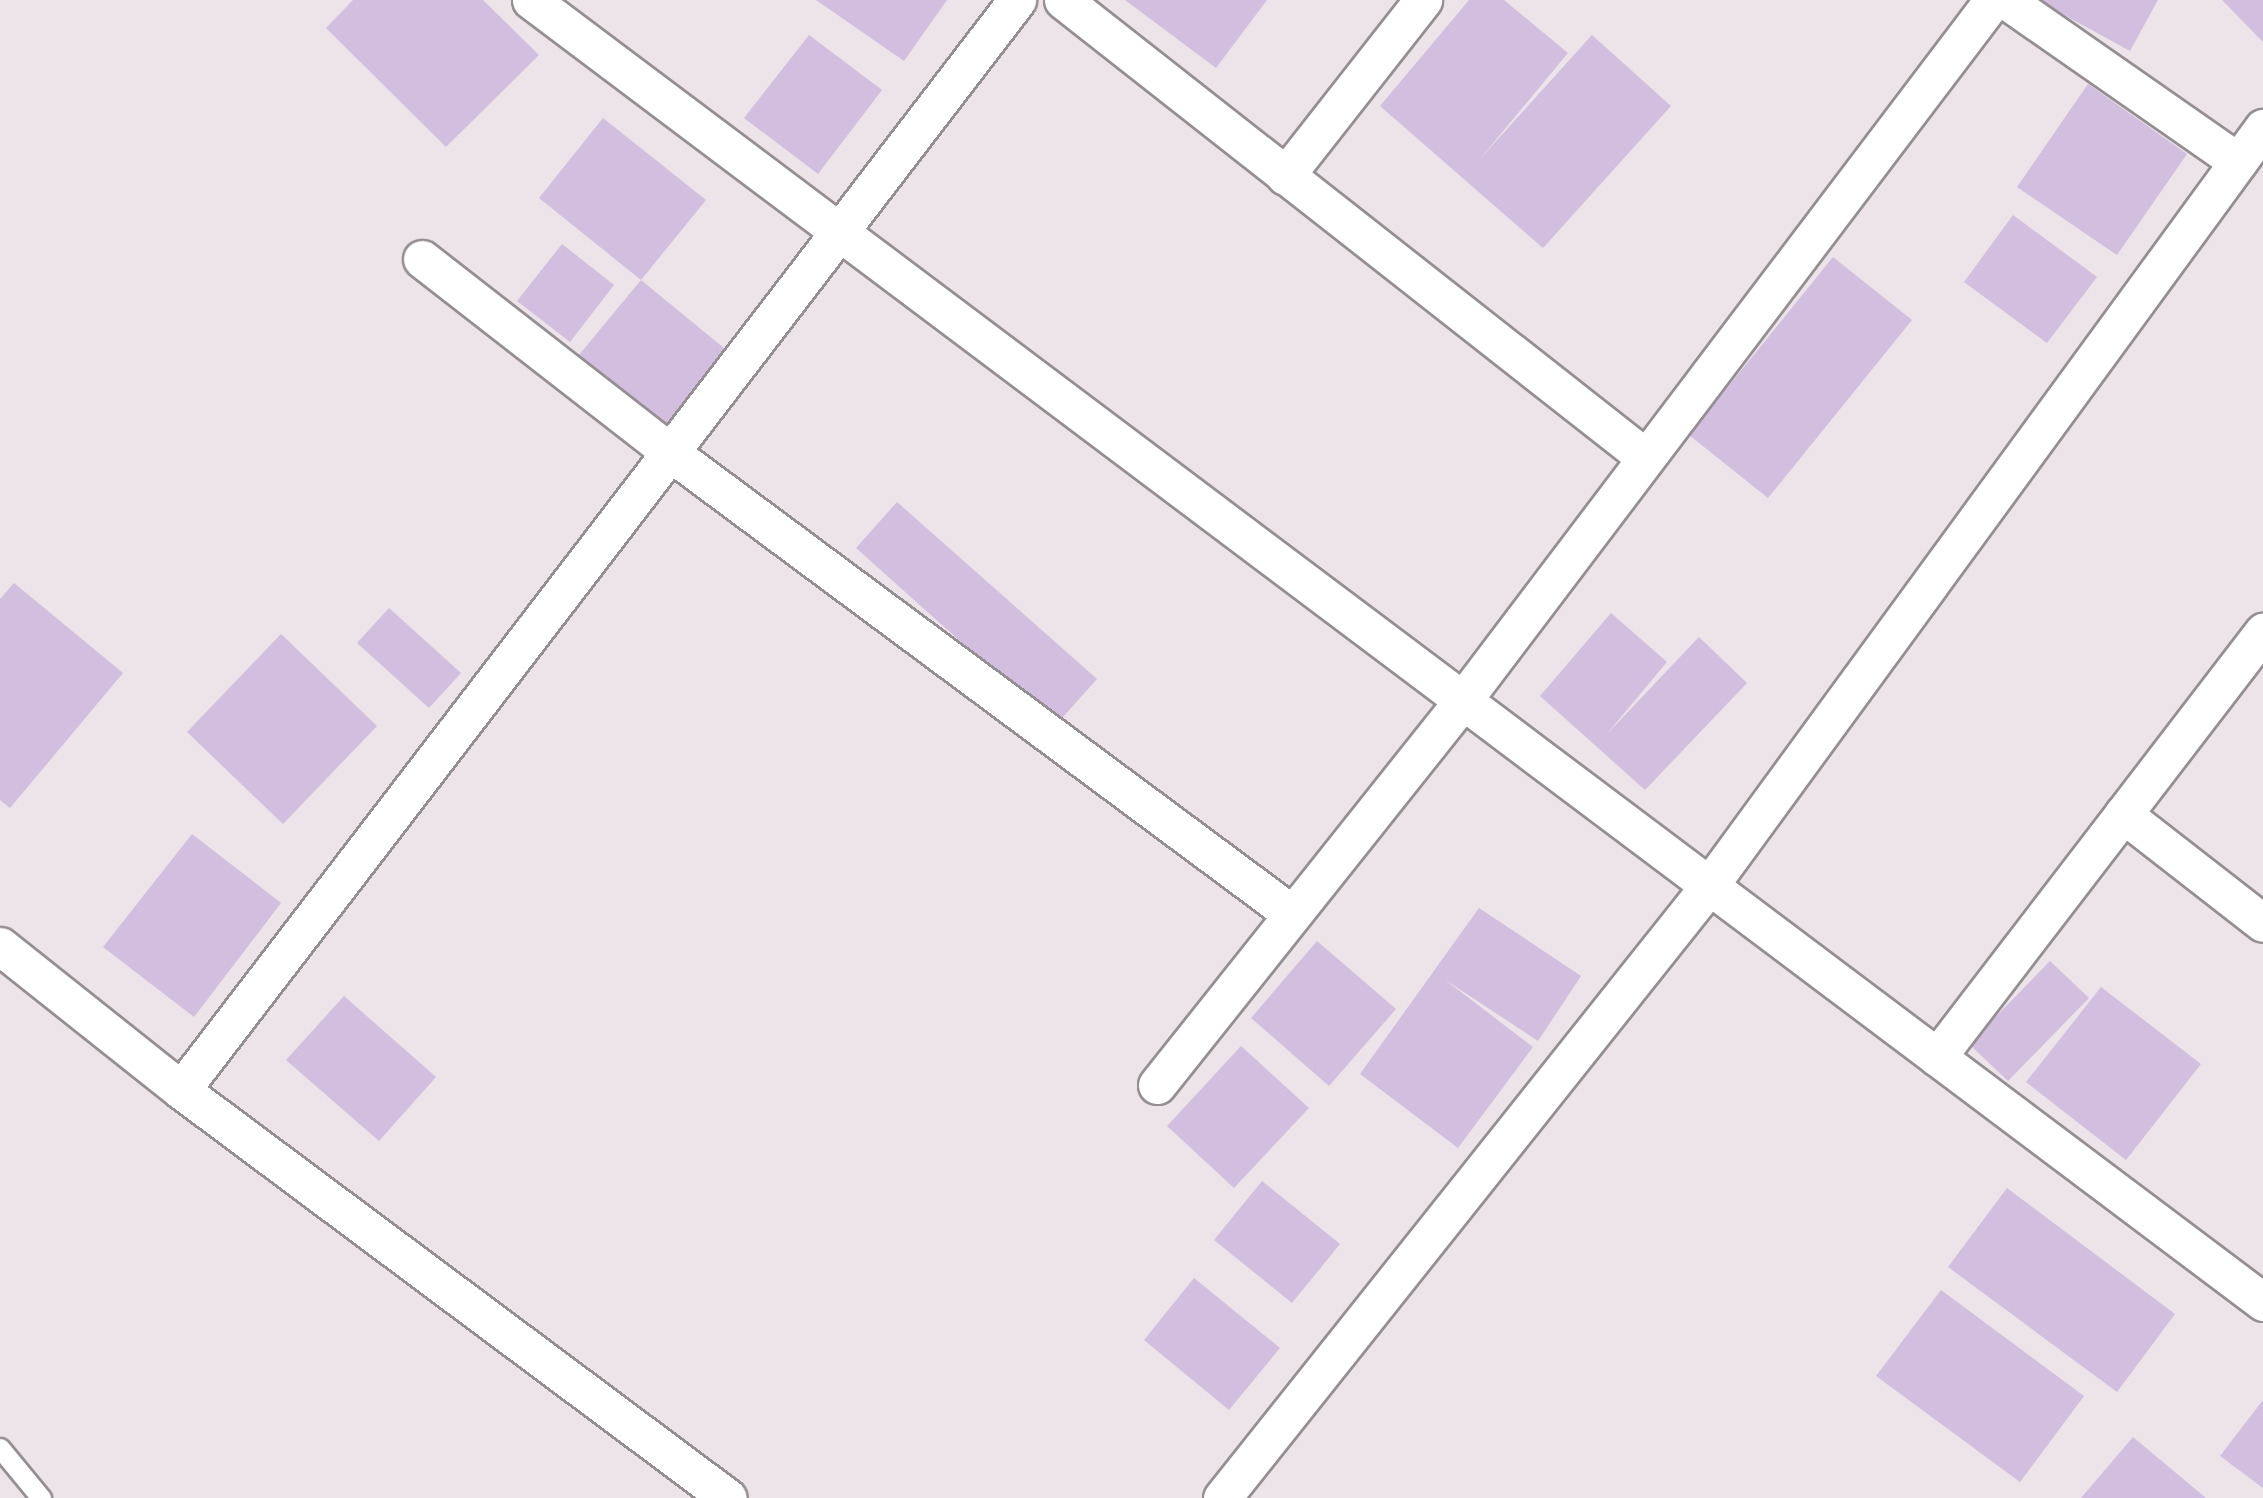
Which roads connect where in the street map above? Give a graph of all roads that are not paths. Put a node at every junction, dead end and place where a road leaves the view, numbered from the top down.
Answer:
1 (531, 0) edge
2 (1017, 0) edge
3 (1063, 0) edge
4 (1423, 0) edge
5 (1993, 0) edge
6 (2006, 0) edge
7 (2263, 128) edge
8 (2238, 162) junction
9 (1285, 176) junction
10 (841, 233) junction
11 (422, 259) dead end
12 (671, 453) junction
13 (1646, 458) junction
14 (2263, 632) edge
15 (1463, 700) junction
16 (2123, 814) junction
17 (1709, 886) junction
18 (1292, 914) junction
19 (2263, 923) edge
20 (0, 946) edge
21 (1937, 1057) junction
22 (1157, 1085) dead end
23 (181, 1090) junction
24 (2263, 1302) edge
25 (0, 1448) edge
26 (41, 1498) edge
27 (728, 1498) edge
28 (1222, 1498) edge

1 - 10 street
2 - 10 street
3 - 9 street
4 - 9 street
5 - 13 street
6 - 8 street
7 - 8 street
8 - 17 street
9 - 13 street
10 - 12 street
10 - 15 street
11 - 12 street
12 - 18 street
12 - 23 street
13 - 15 street
14 - 16 street
15 - 17 street
15 - 18 street
16 - 19 street
16 - 21 street
17 - 21 street
17 - 28 street
18 - 22 street
20 - 23 street
21 - 24 street
23 - 27 street
25 - 26 lane

